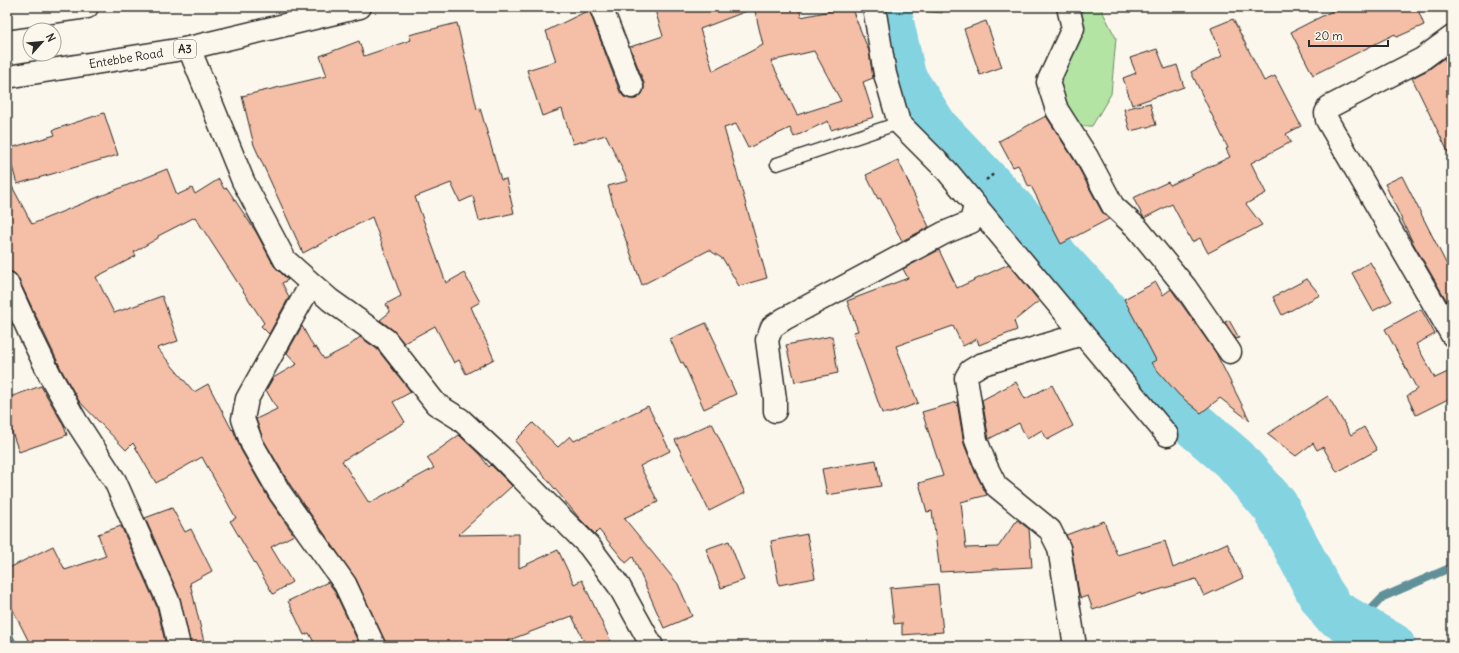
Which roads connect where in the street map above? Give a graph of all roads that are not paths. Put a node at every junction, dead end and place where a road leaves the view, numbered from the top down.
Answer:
1 (87, 7) edge
2 (360, 7) edge
3 (601, 7) edge
4 (874, 7) edge
5 (1068, 7) edge
6 (7, 18) edge
7 (1452, 37) edge
8 (189, 48) junction
9 (7, 77) edge
10 (632, 87) dead end
11 (899, 123) junction
12 (777, 164) dead end
13 (975, 205) junction
14 (7, 283) edge
15 (311, 284) junction
16 (1082, 334) junction
17 (1452, 334) edge
18 (1230, 352) dead end
19 (774, 411) dead end
20 (1167, 435) dead end
21 (179, 646) edge
22 (374, 646) edge
23 (652, 646) edge
24 (1075, 646) edge

1 - 6 street
2 - 8 street, Entebbe Road / A3
3 - 10 street
4 - 11 street
5 - 18 street
7 - 17 street
8 - 9 street, Entebbe Road / A3
8 - 15 street
11 - 12 lane
11 - 13 street
13 - 16 street
13 - 19 street
14 - 21 street
15 - 22 street
15 - 23 street
16 - 20 street
16 - 24 street

